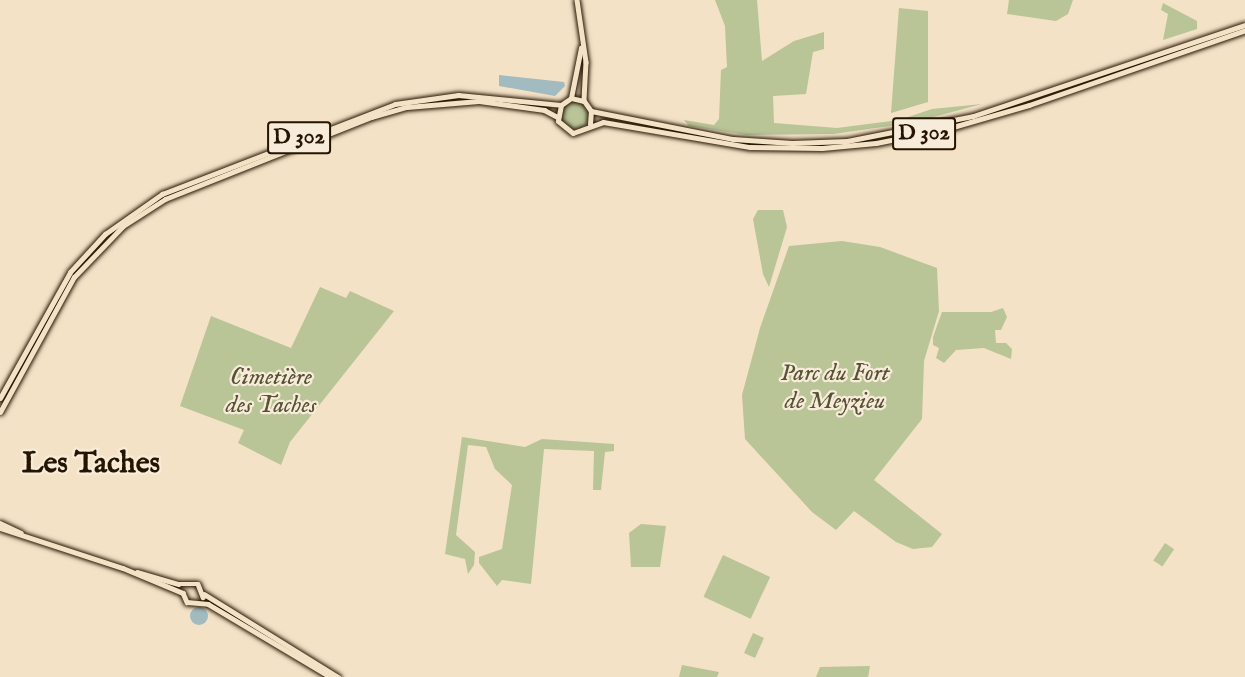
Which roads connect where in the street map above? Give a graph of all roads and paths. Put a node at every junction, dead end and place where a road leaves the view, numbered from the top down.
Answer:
1 (577, 0) edge
2 (580, 24) junction
3 (1245, 25) edge
4 (1245, 30) edge
5 (571, 98) junction
6 (584, 101) junction
7 (561, 105) junction
8 (591, 111) junction
9 (557, 117) junction
10 (590, 124) junction
11 (0, 398) edge
12 (0, 412) edge
13 (0, 523) edge
14 (0, 528) edge
15 (23, 535) junction
16 (123, 568) junction
17 (187, 585) junction
18 (183, 593) junction
19 (204, 594) junction
20 (200, 602) junction
21 (331, 677) edge
22 (338, 677) edge

1 - 2 main road
2 - 5 main road
2 - 6 main road
3 - 8 highway, D 302
4 - 10 highway, D 302
5 - 6 highway
5 - 7 highway
6 - 8 highway
7 - 9 highway
7 - 11 highway, D 302
8 - 10 highway
9 - 10 highway
9 - 12 highway, D 302
13 - 15 main road
14 - 15 main road
15 - 16 main road
16 - 17 main road
16 - 18 main road
17 - 18 main road
17 - 19 main road
18 - 20 main road
19 - 20 main road
19 - 22 main road
20 - 21 main road

